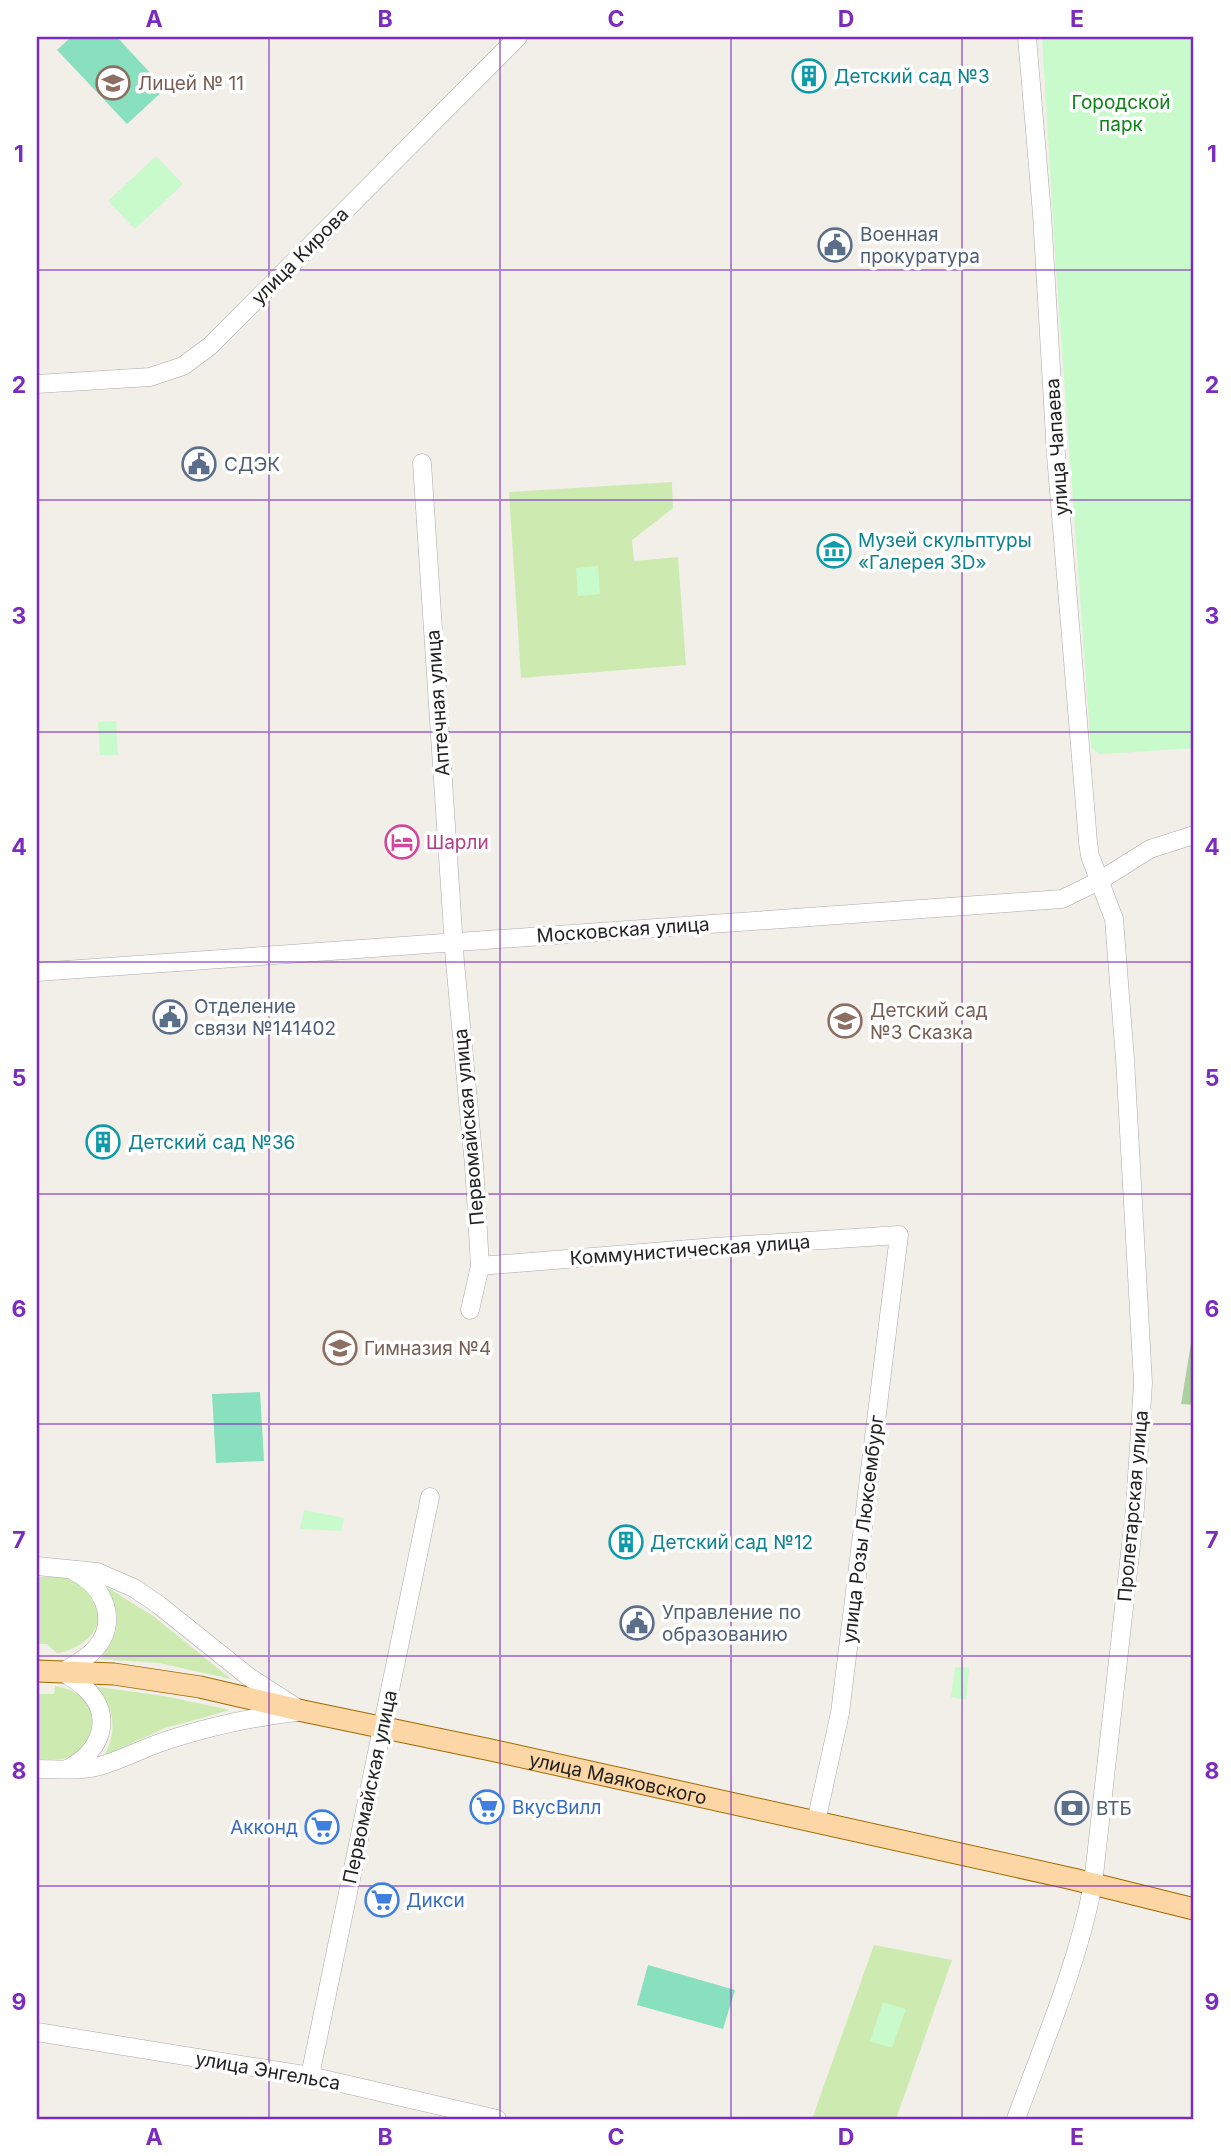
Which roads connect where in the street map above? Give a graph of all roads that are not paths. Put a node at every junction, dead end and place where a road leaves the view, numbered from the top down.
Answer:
1 (518, 37) edge
2 (1027, 37) edge
3 (37, 384) edge
4 (422, 463) dead end
5 (1194, 835) edge
6 (1093, 885) junction
7 (454, 943) junction
8 (37, 972) edge
9 (899, 1235) joint
10 (480, 1266) junction
11 (470, 1310) dead end
12 (430, 1497) dead end
13 (37, 1566) edge
14 (68, 1570) junction
15 (37, 1671) edge
16 (63, 1672) junction
17 (303, 1712) junction
18 (383, 1727) junction
19 (37, 1769) edge
20 (65, 1770) junction
21 (816, 1822) junction
22 (1093, 1884) junction
23 (1194, 1909) edge
24 (37, 2032) edge
25 (310, 2076) junction
26 (497, 2119) edge
27 (1016, 2119) edge

1 - 3 street, улица Кирова
2 - 6 street, улица Чапаева
4 - 7 street, Аптечная улица
5 - 6 street, Московская улица
6 - 7 street, Московская улица
6 - 22 street, Пролетарская улица
7 - 8 street, Московская улица
7 - 10 street, Первомайская улица
9 - 10 street, Коммунистическая улица
9 - 21 street, улица Розы Люксембург
10 - 11 street, Первомайская улица
12 - 18 street, Первомайская улица
13 - 14 street
14 - 16 street
14 - 17 street
15 - 16 main road, улица Маяковского
16 - 17 main road, улица Маяковского
16 - 20 street
17 - 18 main road, улица Маяковского
17 - 20 street
18 - 21 main road, улица Маяковского
18 - 25 street, Первомайская улица
19 - 20 street
21 - 22 main road, улица Маяковского
22 - 23 main road, улица Маяковского
22 - 27 street, Пролетарская улица
24 - 25 street, улица Энгельса
25 - 26 street, улица Энгельса

